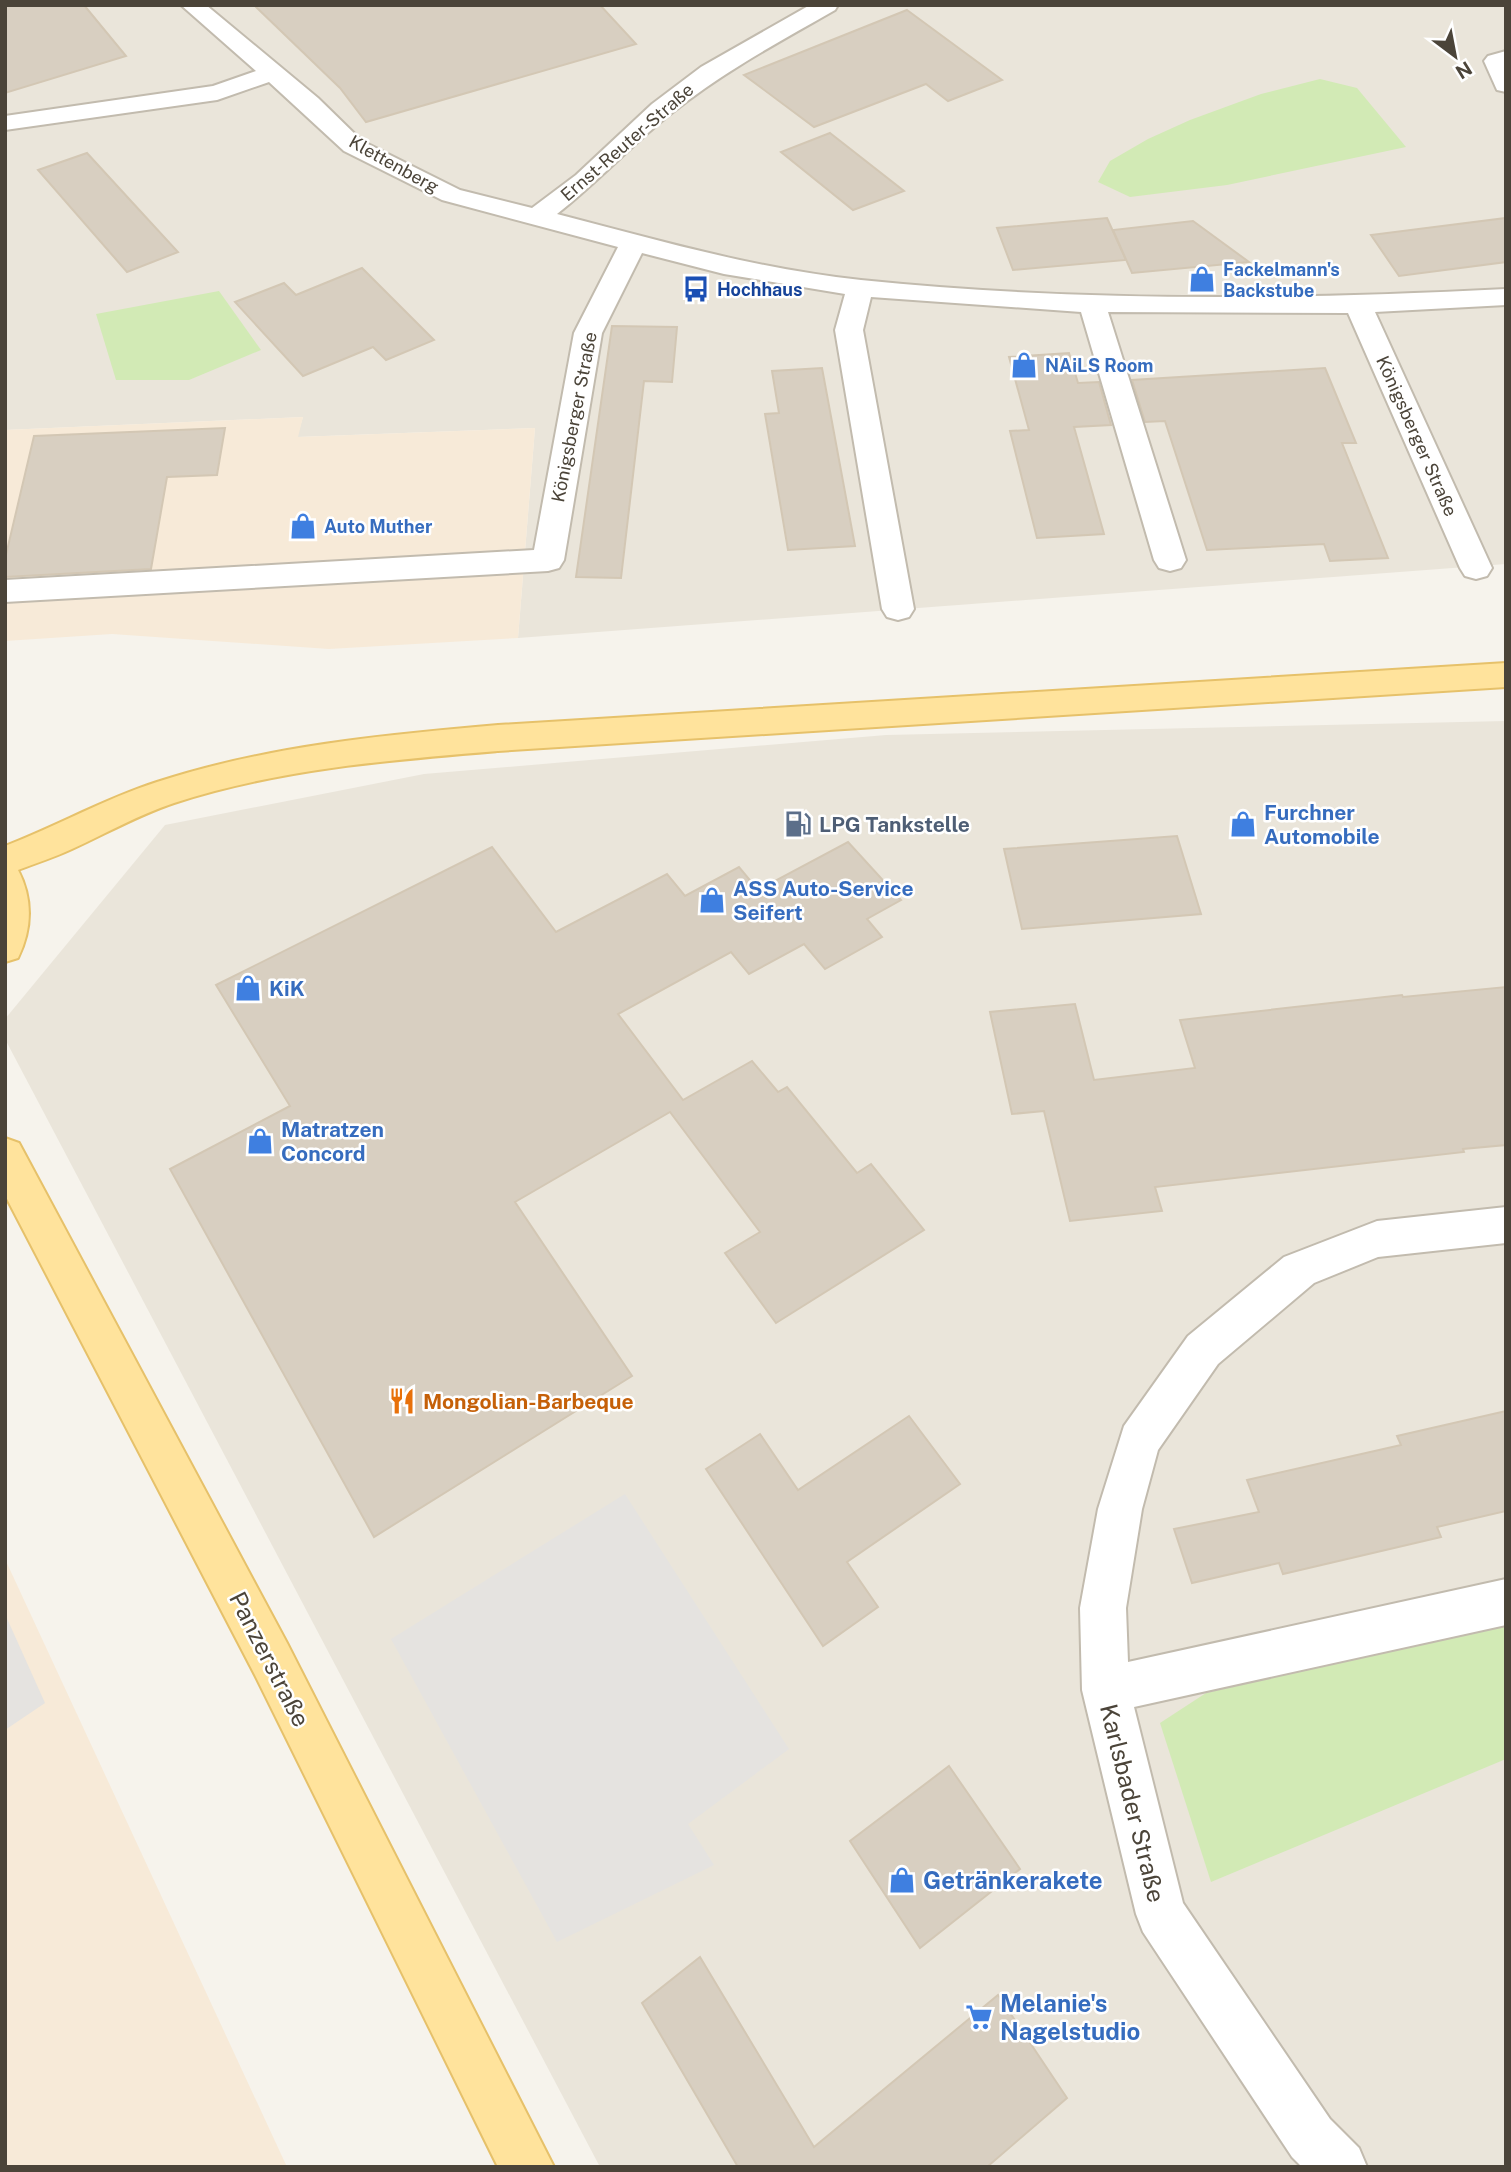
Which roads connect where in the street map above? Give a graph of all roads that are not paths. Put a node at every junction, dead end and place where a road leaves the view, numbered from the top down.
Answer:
1 (192, 5) edge
2 (827, 5) edge
3 (1506, 58) edge
4 (272, 74) junction
5 (1506, 85) edge
6 (5, 123) edge
7 (537, 217) junction
8 (634, 242) junction
9 (860, 288) junction
10 (1506, 297) edge
11 (1092, 304) junction
12 (1357, 305) junction
13 (1170, 559) dead end
14 (1476, 568) dead end
15 (5, 591) edge
16 (898, 609) dead end
17 (1506, 675) edge
18 (5, 861) edge
19 (5, 879) edge
20 (5, 947) edge
21 (5, 1155) edge
22 (1506, 1225) edge
23 (1506, 1602) edge
24 (1106, 1690) junction
25 (527, 2167) edge
26 (1340, 2167) edge

1 - 4 street, Klettenberg
2 - 7 street, Ernst-Reuter-Straße
3 - 5 street
4 - 6 street
4 - 7 street, Klettenberg
7 - 8 street
8 - 9 street
8 - 15 street, Königsberger Straße
9 - 11 street
9 - 16 street
10 - 12 street
11 - 12 street
11 - 13 street
12 - 14 street, Königsberger Straße
17 - 18 main road
19 - 20 main road
21 - 25 main road, Panzerstraße
22 - 24 street, Karlsbader Straße
23 - 24 street
24 - 26 street, Karlsbader Straße

